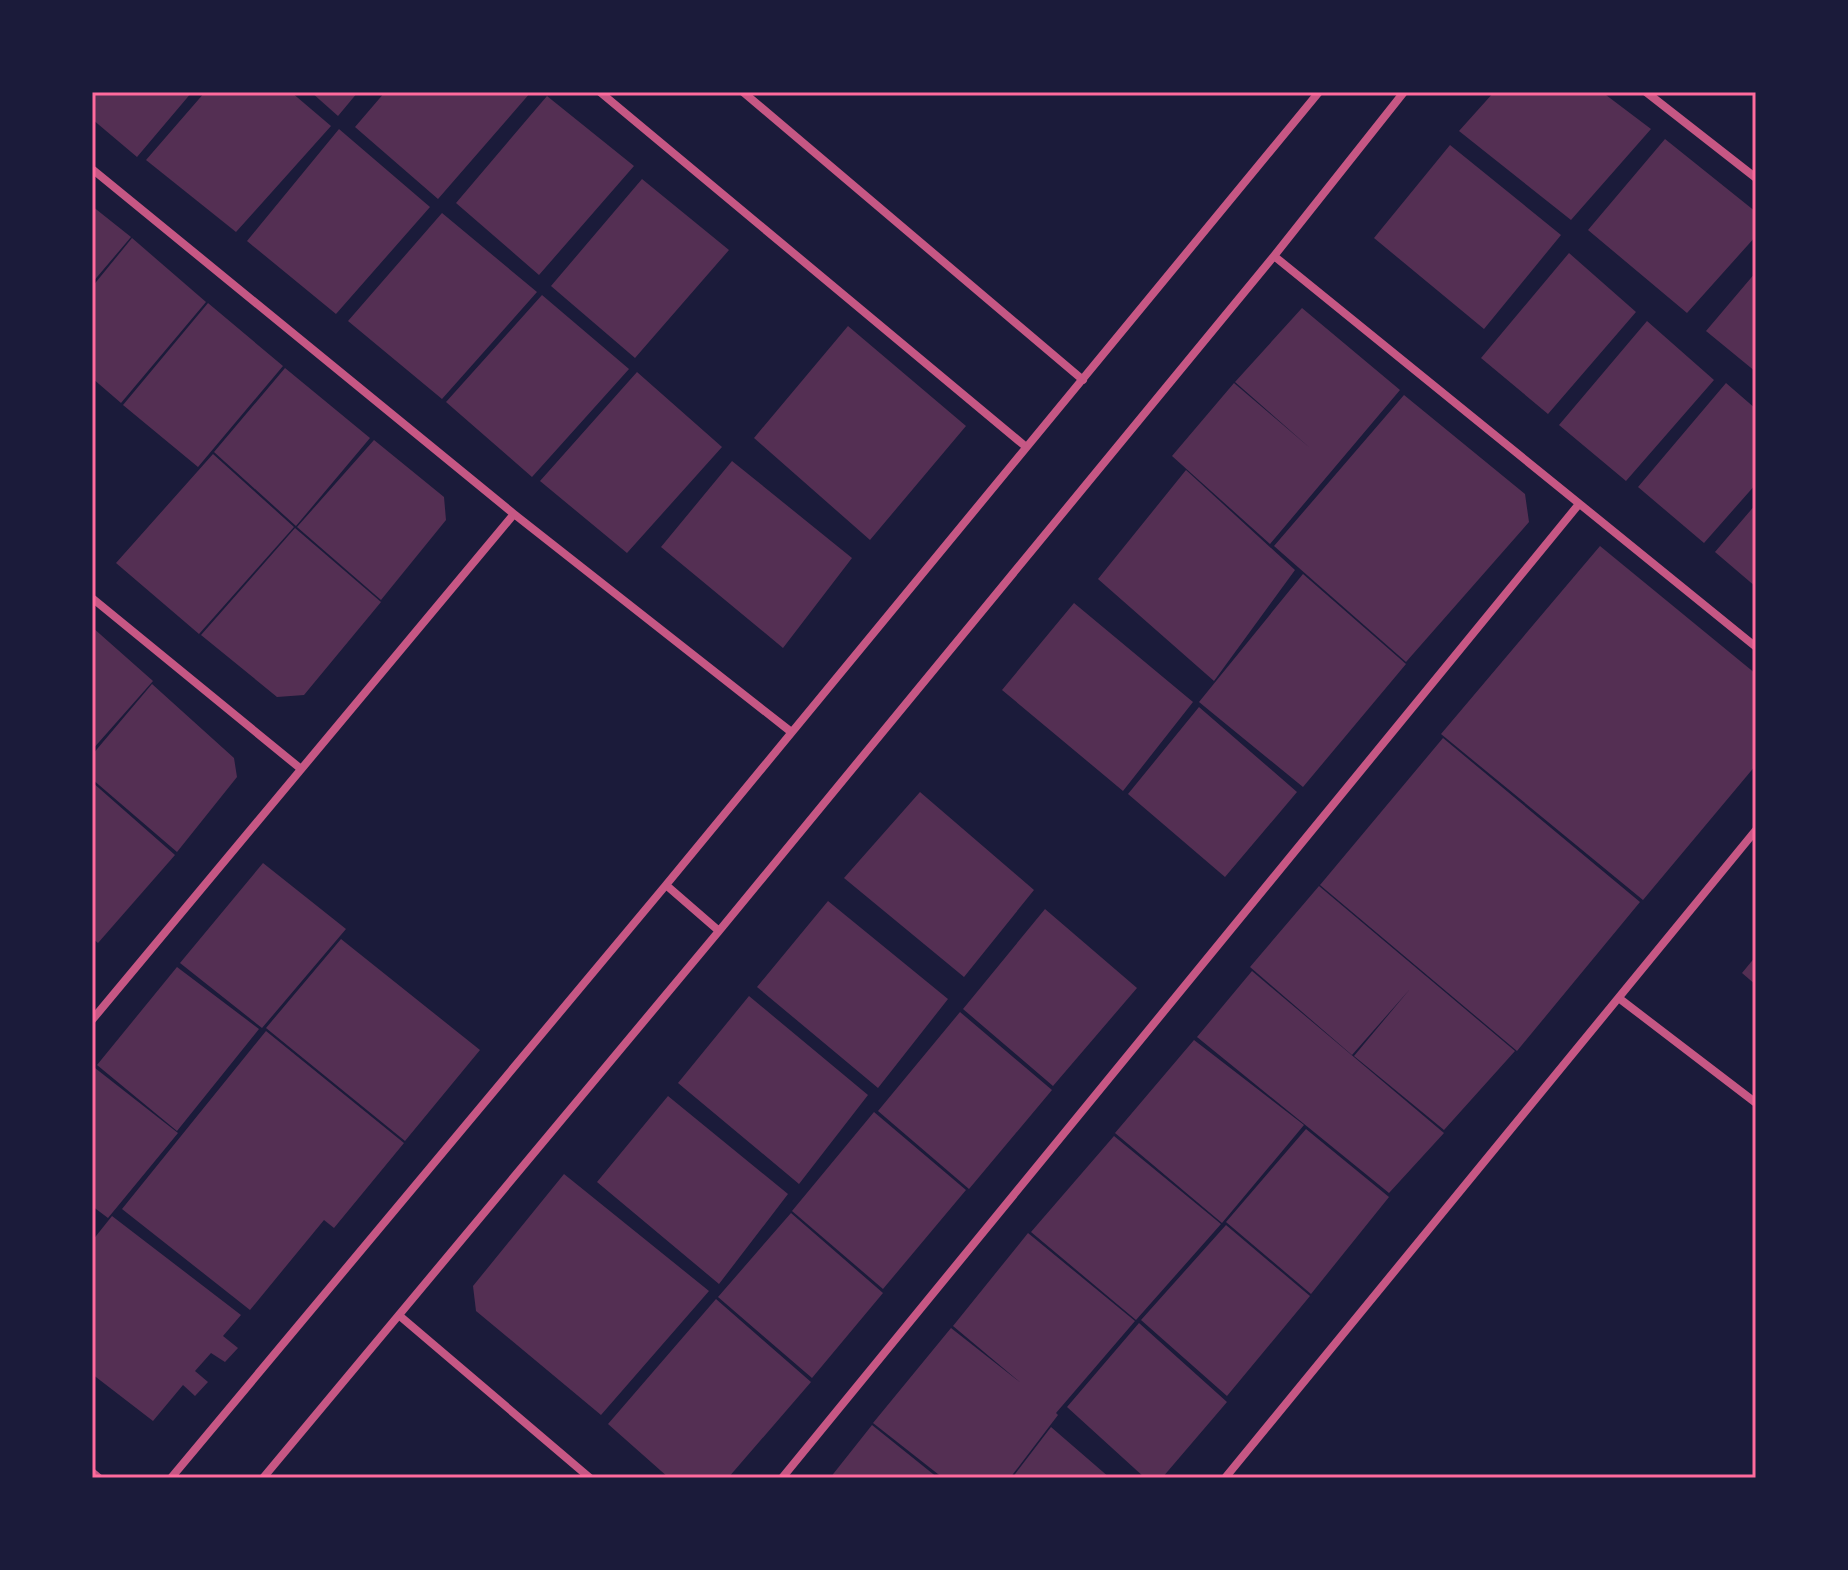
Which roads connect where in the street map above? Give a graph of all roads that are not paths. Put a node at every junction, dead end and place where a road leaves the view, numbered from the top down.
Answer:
1 (600, 92) edge
2 (743, 92) edge
3 (1319, 92) edge
4 (1404, 92) edge
5 (1646, 92) edge
6 (92, 169) edge
7 (1756, 178) edge
8 (1274, 256) junction
9 (1083, 380) junction
10 (1025, 446) junction
11 (1579, 504) junction
12 (514, 514) junction
13 (92, 598) edge
14 (1756, 647) edge
15 (790, 731) junction
16 (301, 769) junction
17 (1756, 830) edge
18 (666, 885) junction
19 (719, 931) junction
20 (1620, 999) junction
21 (92, 1020) edge
22 (1756, 1103) edge
23 (401, 1317) junction
24 (92, 1472) edge
25 (99, 1478) edge
26 (171, 1478) edge
27 (263, 1478) edge
28 (590, 1478) edge
29 (782, 1478) edge
30 (1225, 1478) edge

1 - 10 street
2 - 9 street
3 - 9 street
4 - 8 street
5 - 7 street
6 - 12 street
8 - 11 street
8 - 19 street
9 - 10 street
10 - 15 street
11 - 14 street
11 - 29 street
12 - 15 street
12 - 16 street
13 - 16 street
15 - 18 street
16 - 21 street
17 - 20 street
18 - 19 street
18 - 26 street
19 - 23 street
20 - 22 street
20 - 30 street
23 - 27 street
23 - 28 street
24 - 25 street

